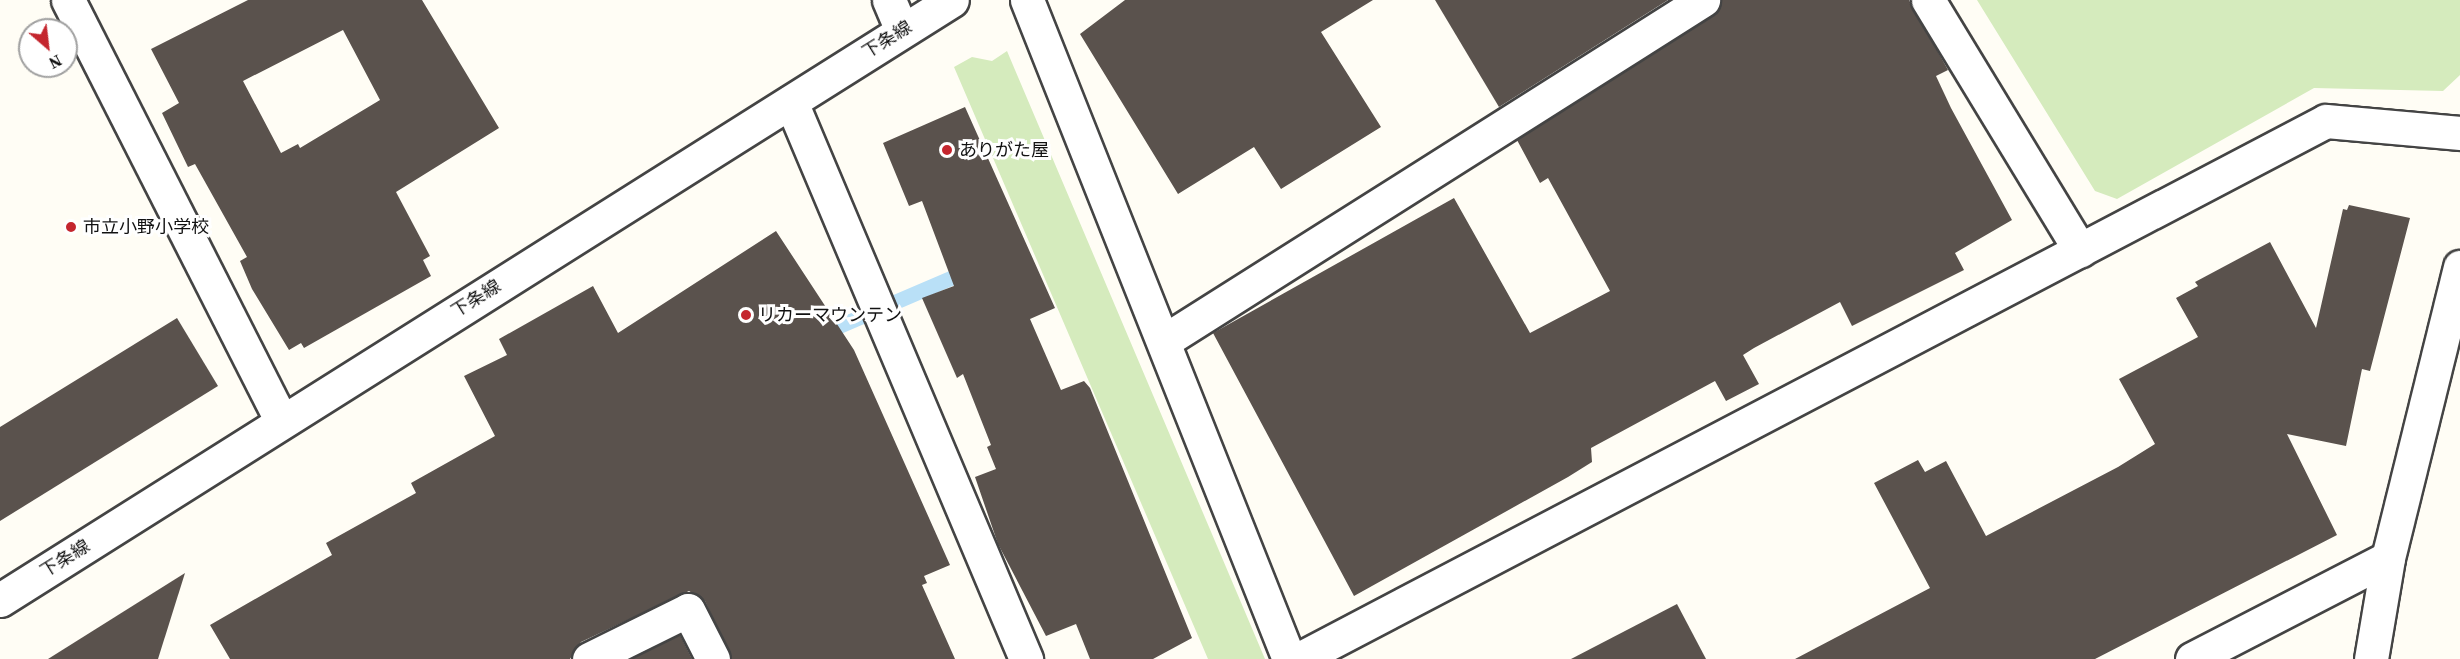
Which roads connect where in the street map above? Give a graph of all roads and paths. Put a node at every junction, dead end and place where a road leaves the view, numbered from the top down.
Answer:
1 (68, 0) edge
2 (890, 0) edge
3 (952, 0) edge
4 (1027, 0) edge
5 (1703, 0) edge
6 (1928, 0) edge
7 (902, 30) junction
8 (791, 102) junction
9 (2460, 133) edge
10 (2080, 250) junction
11 (2460, 267) edge
12 (1164, 341) junction
13 (282, 421) junction
14 (2388, 558) junction
15 (0, 600) edge
16 (589, 659) edge
17 (713, 659) edge
18 (1026, 659) edge
19 (1289, 659) edge
20 (1299, 659) edge
21 (2192, 659) edge
22 (2371, 659) edge

1 - 13 street
2 - 7 street
3 - 7 street, 下条線
4 - 12 street
5 - 12 street
6 - 10 street
7 - 8 street, 下条線
8 - 13 street, 下条線
8 - 18 street
9 - 10 street
10 - 20 street
11 - 14 street
12 - 19 street
13 - 15 street, 下条線
14 - 21 street
14 - 22 street
16 - 17 street

